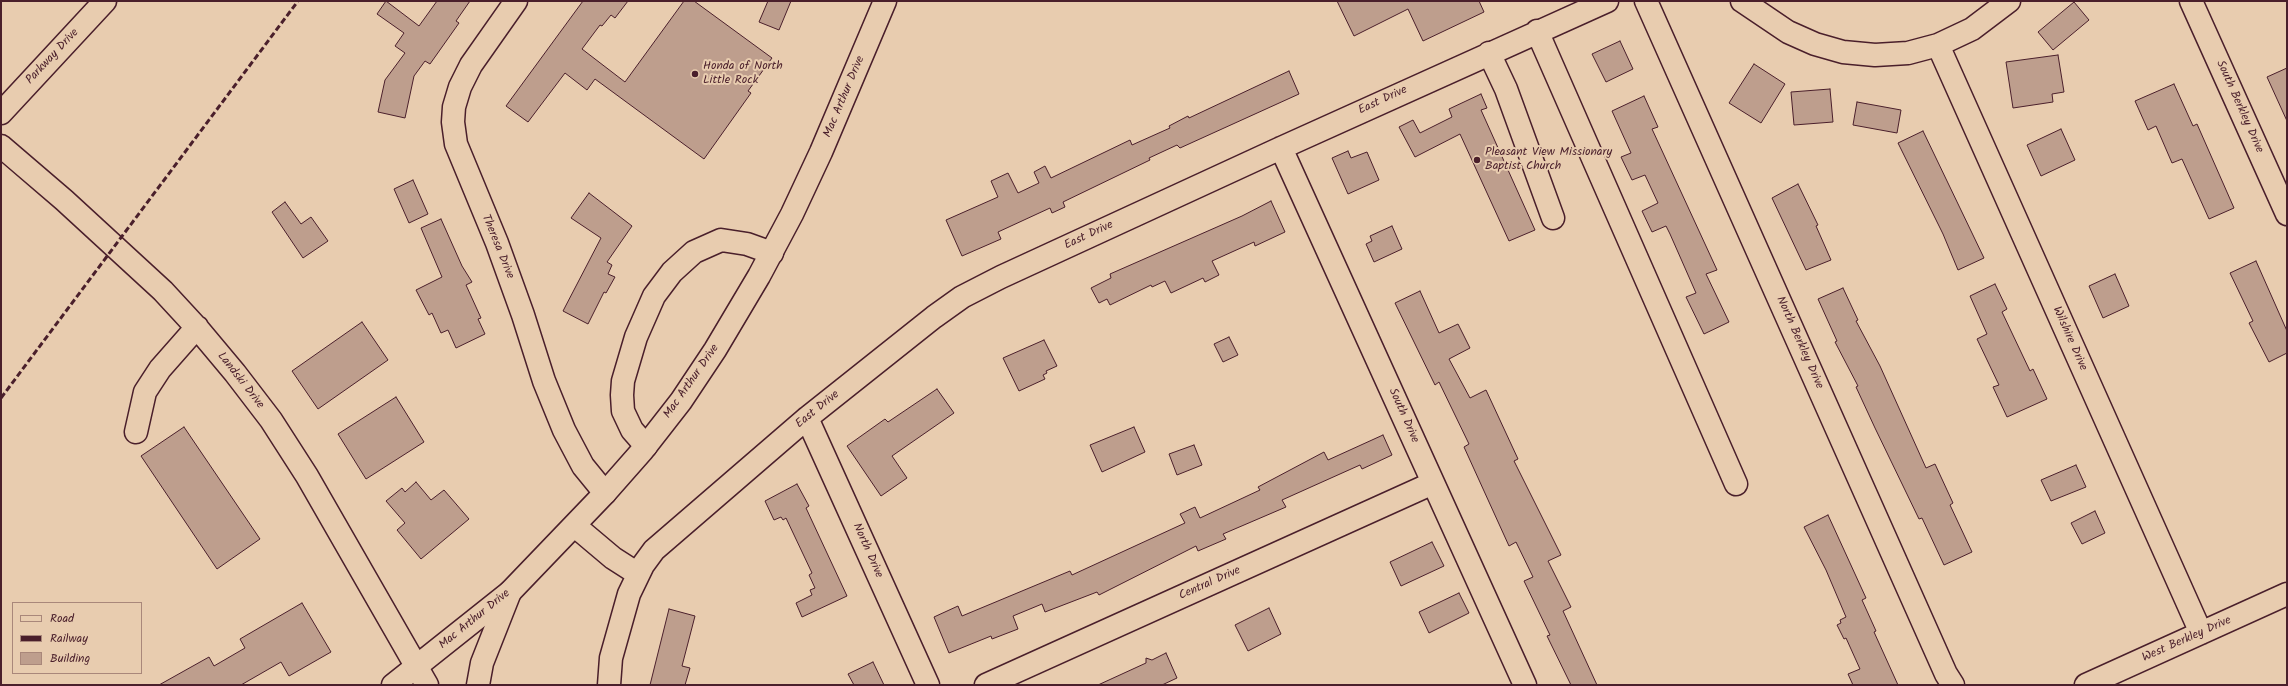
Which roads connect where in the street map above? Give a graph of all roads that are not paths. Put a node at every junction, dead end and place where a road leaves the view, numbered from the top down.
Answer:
1 (105, 1) edge
2 (516, 1) edge
3 (885, 1) edge
4 (1607, 1) edge
5 (1646, 1) edge
6 (1742, 1) edge
7 (2009, 1) edge
8 (2191, 1) edge
9 (1537, 31) junction
10 (1938, 45) junction
11 (1489, 53) junction
12 (1, 112) edge
13 (1, 146) edge
14 (1281, 148) junction
15 (2287, 214) edge
16 (1553, 218) dead end
17 (772, 252) junction
18 (197, 327) junction
19 (807, 418) junction
20 (136, 432) dead end
21 (646, 446) junction
22 (1433, 483) junction
23 (1736, 484) dead end
24 (605, 493) junction
25 (575, 526) junction
26 (638, 574) junction
27 (510, 592) junction
28 (2287, 594) edge
29 (2201, 633) junction
30 (417, 666) junction
31 (393, 685) edge
32 (427, 685) edge
33 (478, 685) edge
34 (609, 685) edge
35 (928, 685) edge
36 (986, 685) edge
37 (1525, 685) edge
38 (1953, 685) edge
39 (2086, 685) edge

1 - 12 street, Parkway Drive
2 - 24 street, Theresa Drive
3 - 17 street, Mac Arthur Drive
4 - 9 street, East Drive
5 - 38 street, North Berkley Drive
6 - 10 street
7 - 10 street
8 - 15 street, South Berkley Drive
9 - 11 street, East Drive
9 - 23 street
10 - 29 street, Wilshire Drive
11 - 14 street, East Drive
11 - 16 street
13 - 18 street, Landski Drive
14 - 19 street, East Drive
14 - 22 street, South Drive
17 - 21 street, Mac Arthur Drive
17 - 21 street
18 - 20 street
18 - 30 street, Landski Drive
19 - 26 street, East Drive
19 - 35 street, North Drive
21 - 24 street, Mac Arthur Drive
22 - 36 street, Central Drive
22 - 37 street, South Drive
24 - 25 street, Mac Arthur Drive
25 - 26 street
25 - 27 street, Mac Arthur Drive
26 - 34 street, East Drive
27 - 30 street, Mac Arthur Drive
27 - 33 street
28 - 29 street, West Berkley Drive
29 - 39 street, West Berkley Drive
30 - 31 street, Mac Arthur Drive
30 - 32 street, Landski Drive

